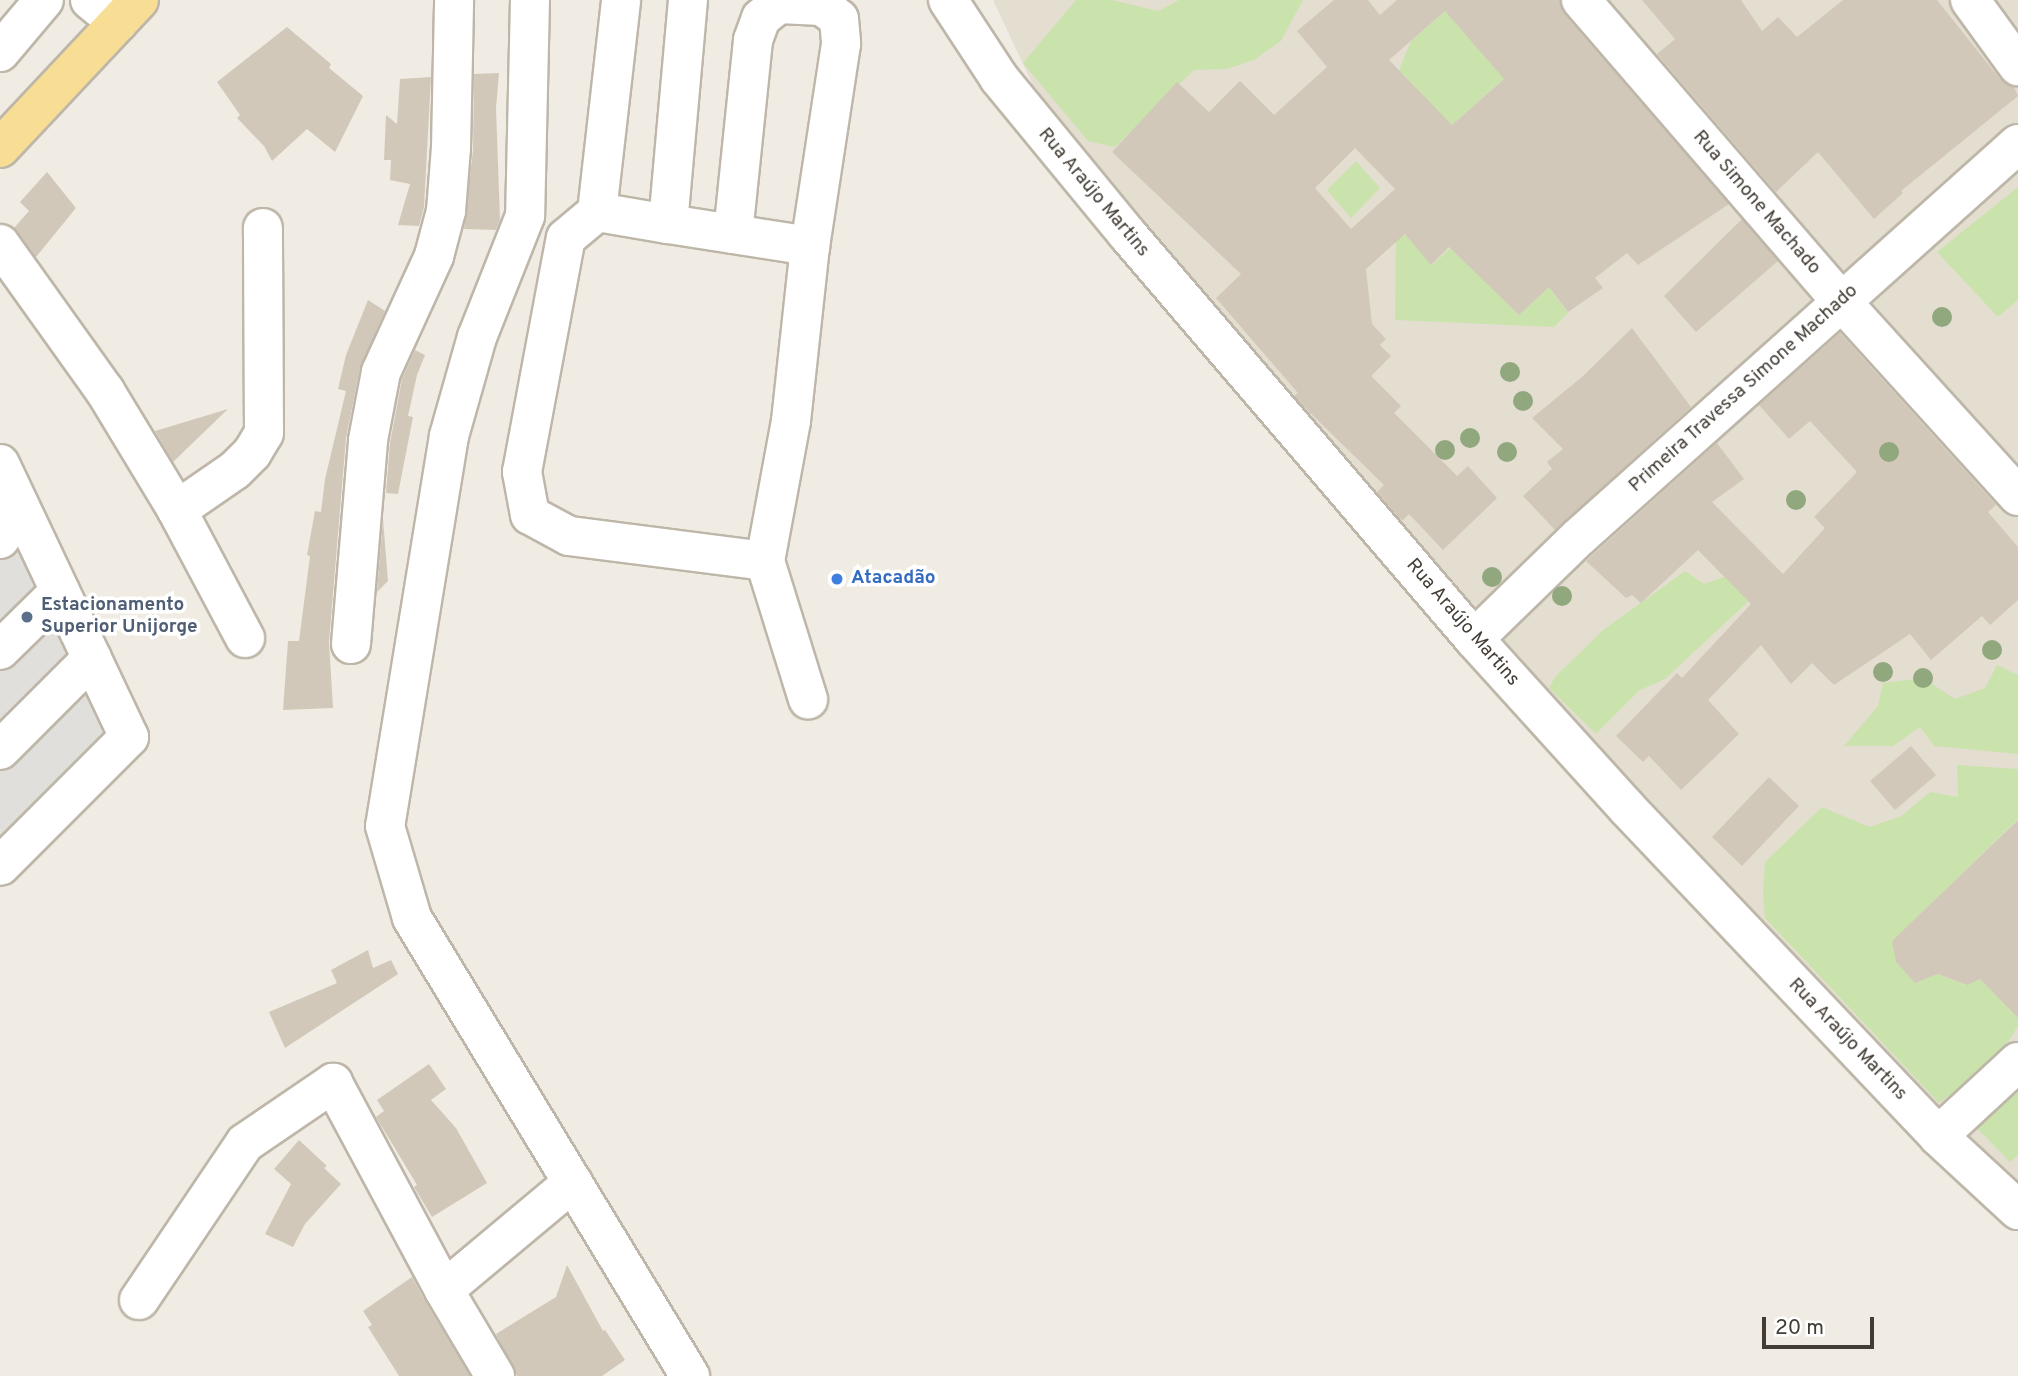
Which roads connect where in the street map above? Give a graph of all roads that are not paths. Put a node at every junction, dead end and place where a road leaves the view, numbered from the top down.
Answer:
1 (44, 0) edge
2 (454, 0) edge
3 (530, 0) edge
4 (621, 0) edge
5 (688, 0) edge
6 (948, 0) edge
7 (1581, 0) edge
8 (1970, 0) edge
9 (116, 8) edge
10 (0, 52) edge
11 (2018, 66) edge
12 (2018, 144) edge
13 (0, 148) edge
14 (597, 212) junction
15 (668, 224) junction
16 (263, 228) dead end
17 (733, 234) junction
18 (0, 244) edge
19 (810, 246) junction
20 (1842, 302) junction
21 (0, 465) edge
22 (2018, 496) edge
23 (177, 510) junction
24 (0, 539) edge
25 (765, 561) junction
26 (60, 591) junction
27 (245, 638) dead end
28 (1474, 639) junction
29 (351, 645) dead end
30 (0, 650) edge
31 (92, 658) junction
32 (808, 699) dead end
33 (0, 750) edge
34 (0, 866) edge
35 (2018, 1062) edge
36 (1938, 1136) junction
37 (573, 1182) junction
38 (2018, 1210) edge
39 (444, 1290) junction
40 (139, 1300) dead end
41 (495, 1376) edge
42 (690, 1376) edge

1 - 10 street
2 - 29 street
3 - 37 street
4 - 14 street
5 - 15 street
6 - 28 street, Rua Araújo Martins
7 - 20 street, Rua Simone Machado
8 - 11 street
9 - 13 main road
12 - 20 street, Primeira Travessa Simone Machado
14 - 15 street
14 - 25 street
15 - 17 street
16 - 23 street
17 - 19 street
17 - 19 street
18 - 23 street
19 - 25 street
20 - 22 street, Rua Simone Machado
20 - 28 street, Primeira Travessa Simone Machado
21 - 24 street
21 - 26 street
23 - 27 street
25 - 32 street
26 - 30 street
26 - 31 street
28 - 36 street, Rua Araújo Martins
31 - 33 street
31 - 34 street
35 - 36 street
36 - 38 street, Rua Araújo Martins
37 - 39 street
37 - 42 street
39 - 40 street
39 - 41 street

